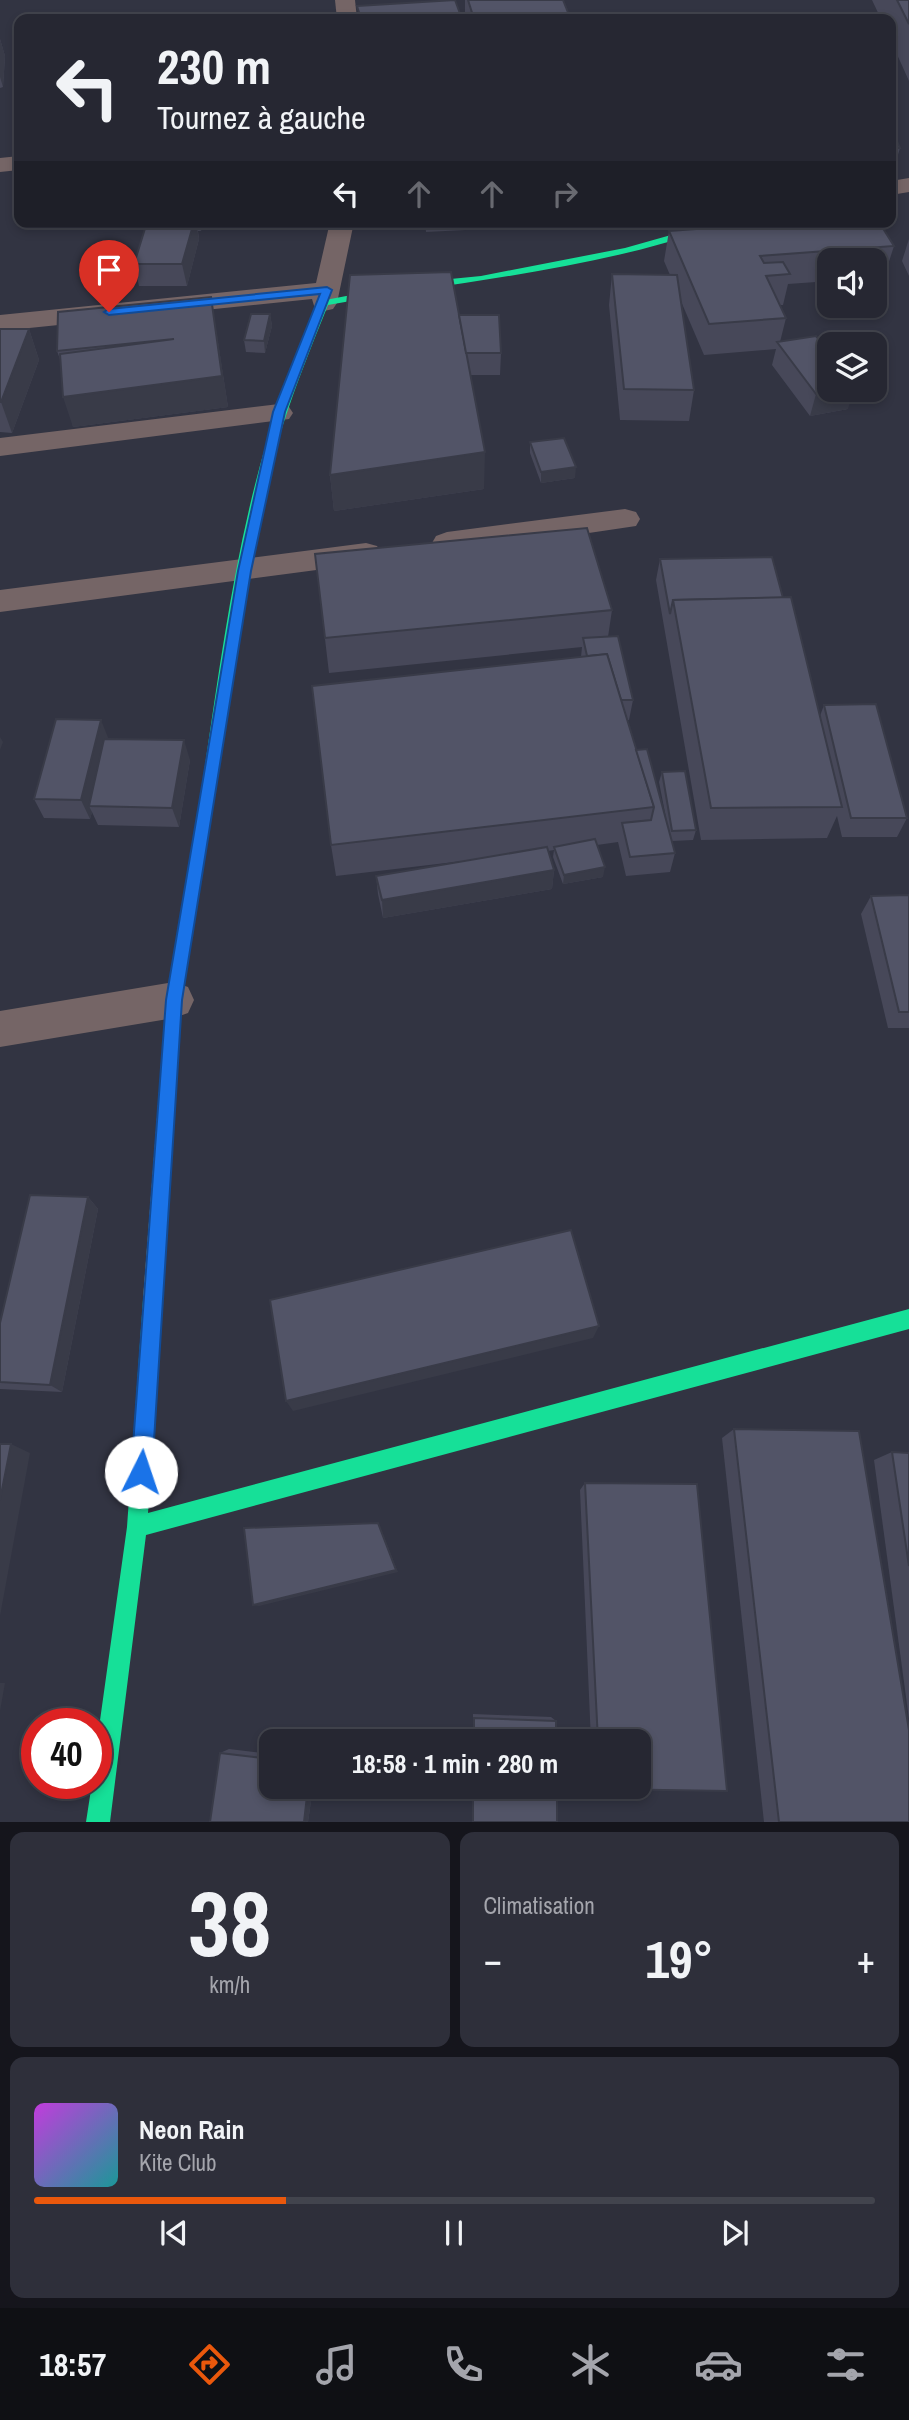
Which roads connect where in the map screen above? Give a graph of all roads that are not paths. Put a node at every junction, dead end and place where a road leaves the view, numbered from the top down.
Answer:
1 (341, 228) edge
2 (708, 228) edge
3 (325, 297) junction
4 (0, 323) edge
5 (279, 412) junction
6 (0, 447) edge
7 (625, 519) dead end
8 (244, 571) junction
9 (0, 601) edge
10 (174, 1000) junction
11 (0, 1029) edge
12 (909, 1319) edge
13 (137, 1527) junction
14 (98, 1822) edge

1 - 3 street
2 - 3 street
3 - 4 street
3 - 5 street
5 - 6 street
5 - 8 street
7 - 8 street
8 - 9 street
8 - 10 street
10 - 11 street
10 - 13 street
12 - 13 street
13 - 14 street

